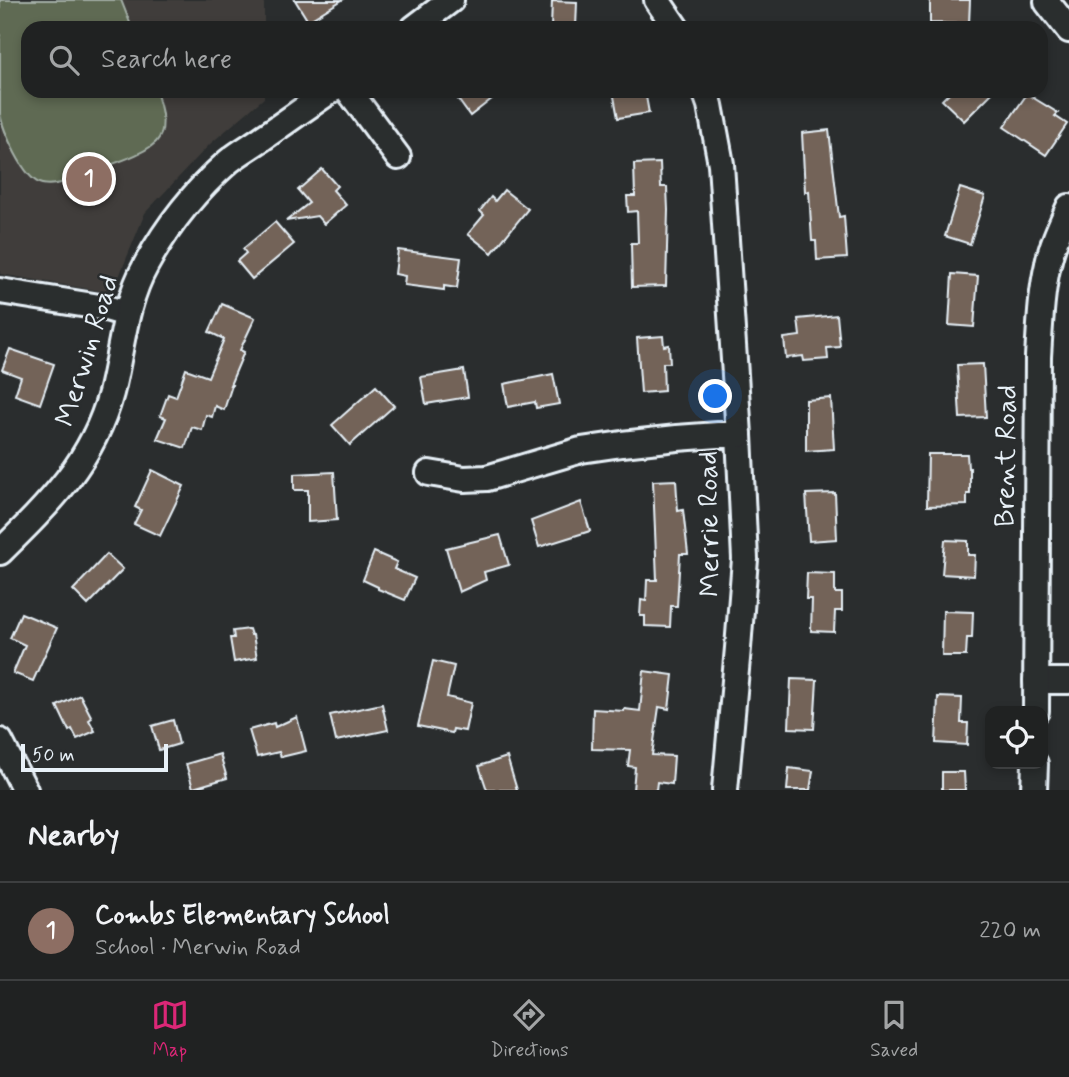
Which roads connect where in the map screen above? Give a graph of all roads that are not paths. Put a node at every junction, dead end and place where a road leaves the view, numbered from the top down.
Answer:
1 (451, 0) edge
2 (657, 0) edge
3 (1047, 2) dead end
4 (423, 21) edge
5 (671, 21) edge
6 (1069, 30) edge
7 (320, 98) edge
8 (354, 98) edge
9 (708, 98) edge
10 (398, 158) dead end
11 (1069, 206) edge
12 (0, 291) edge
13 (127, 314) junction
14 (739, 435) junction
15 (429, 473) dead end
16 (0, 552) edge
17 (1036, 681) junction
18 (1069, 681) edge
19 (1036, 706) edge
20 (0, 741) edge
21 (1035, 769) edge
22 (24, 790) edge
23 (725, 790) edge
24 (1034, 790) edge

1 - 4 street
2 - 5 street
3 - 6 street
7 - 13 street, Merwin Road
8 - 10 street
9 - 14 street, Merrie Road
11 - 17 street, Brent Road
12 - 13 street
13 - 16 street, Merwin Road
14 - 15 street
14 - 23 street, Merrie Road
17 - 18 street
17 - 19 street, Brent Road
20 - 22 street
21 - 24 street

